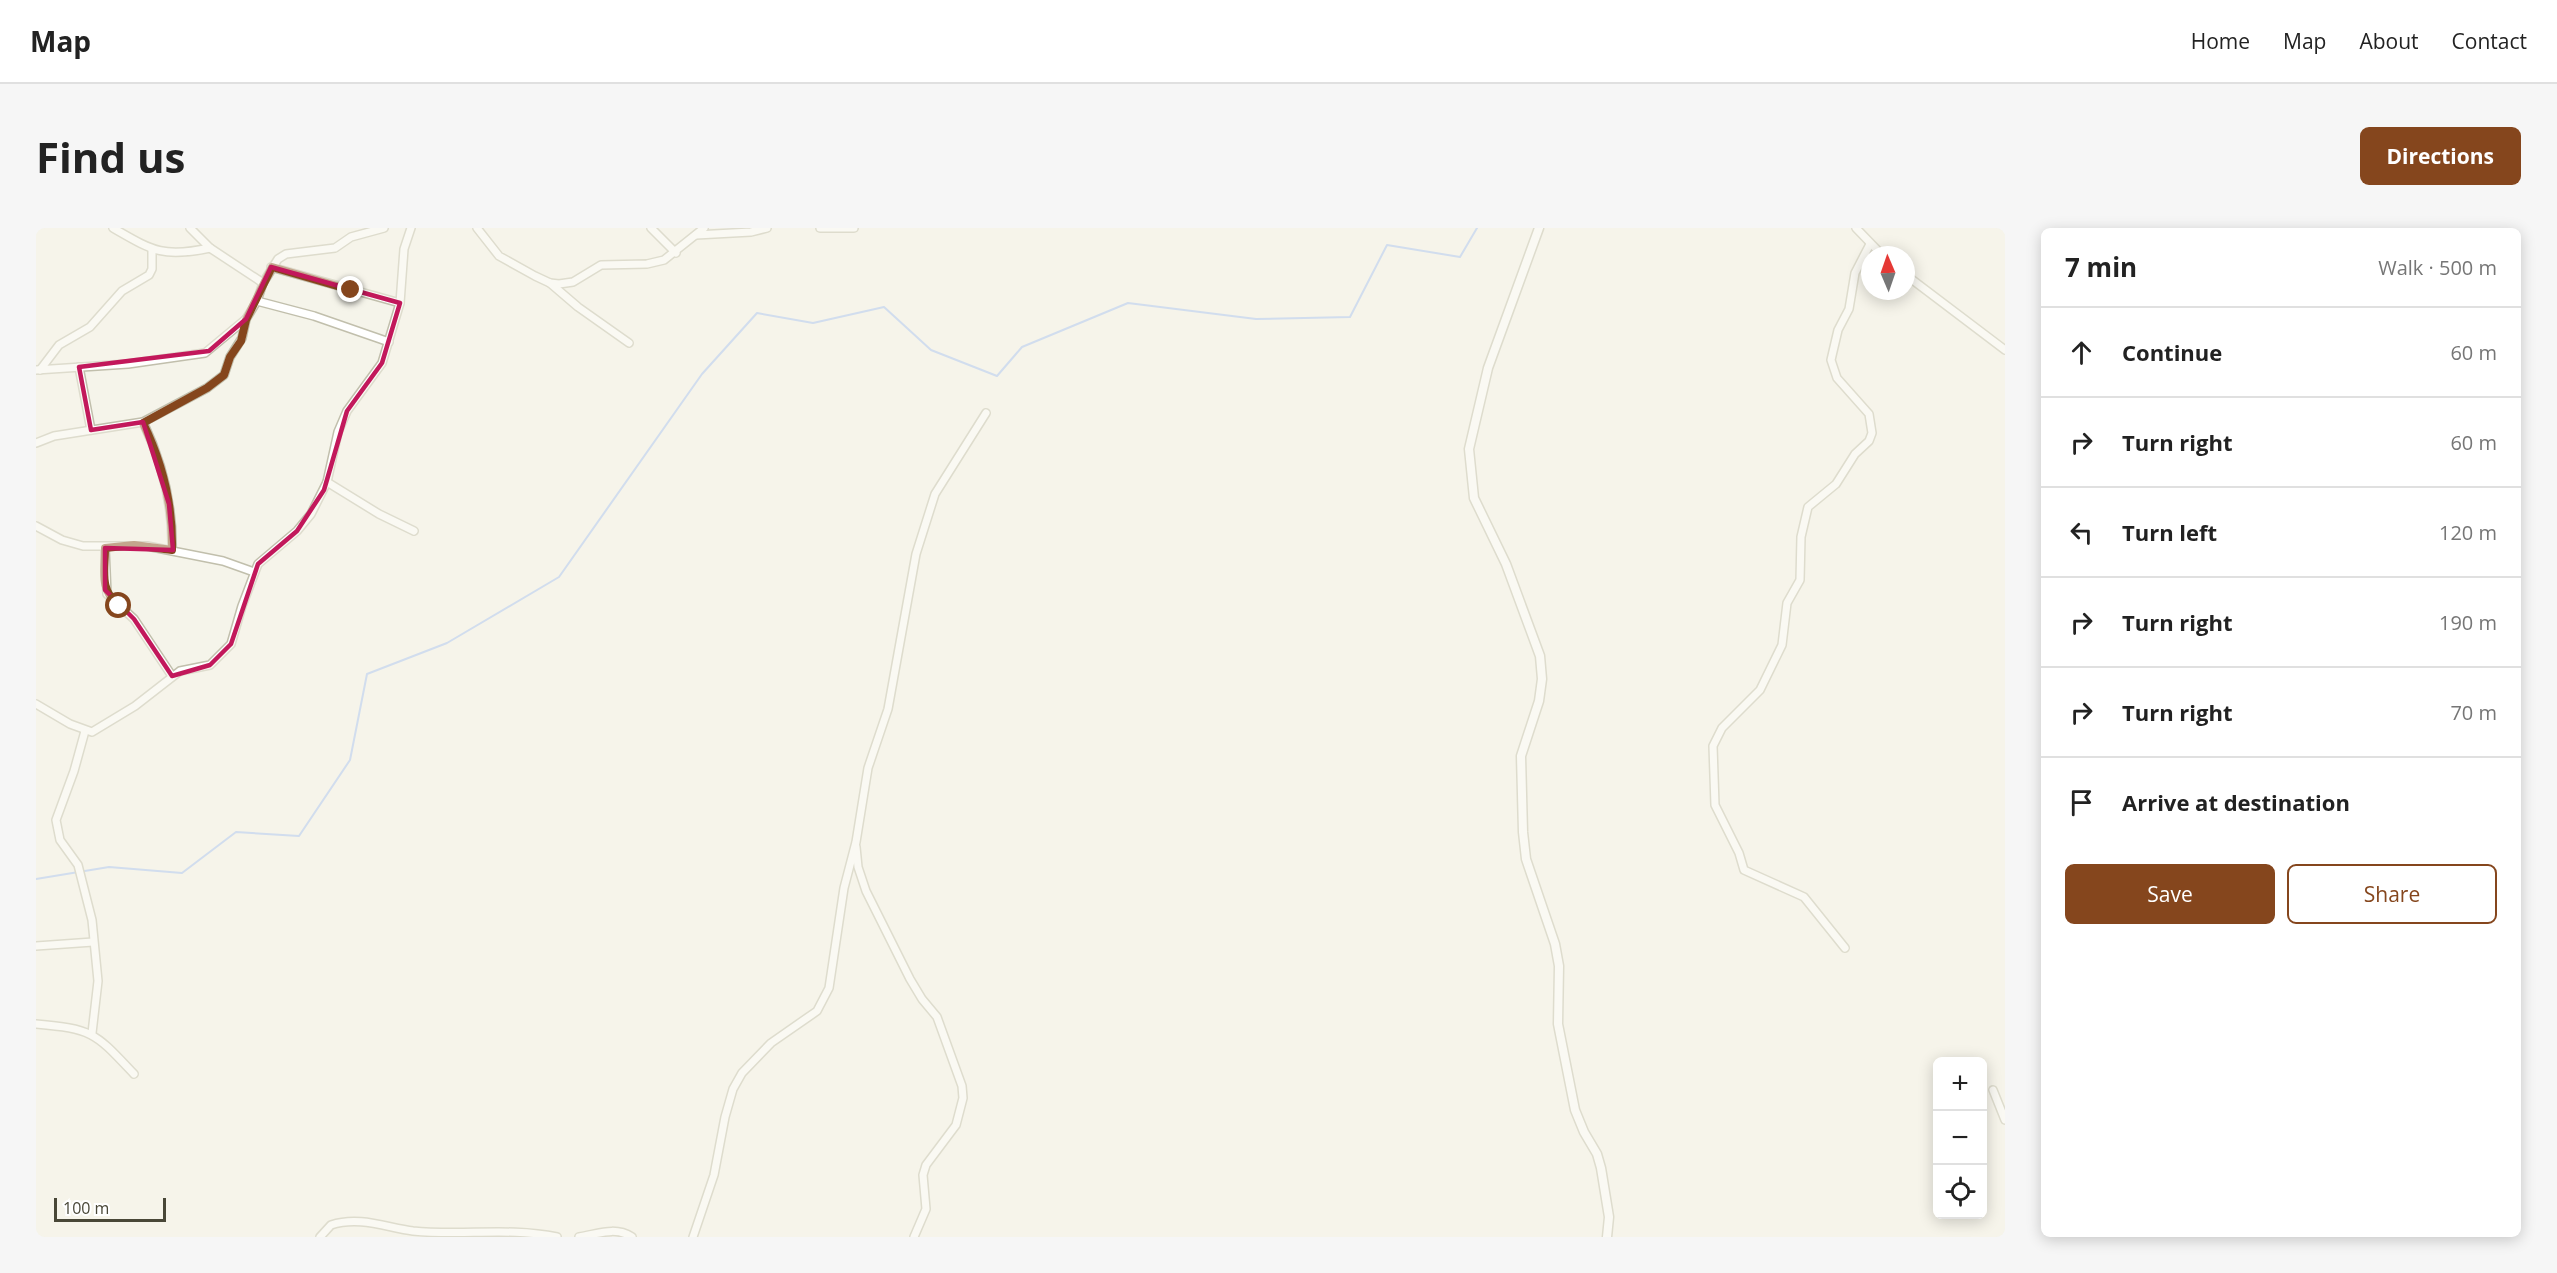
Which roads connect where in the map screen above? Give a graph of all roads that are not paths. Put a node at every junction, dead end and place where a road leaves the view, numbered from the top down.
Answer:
1 (113, 228) edge
2 (190, 228) edge
3 (384, 228) edge
4 (477, 228) edge
5 (651, 228) edge
6 (704, 228) edge
7 (767, 228) edge
8 (820, 228) edge
9 (854, 228) edge
10 (1539, 228) edge
11 (1856, 228) edge
12 (409, 230) edge
13 (696, 235) junction
14 (1870, 244) joint
15 (210, 248) junction
16 (152, 250) junction
17 (676, 253) junction
18 (272, 267) junction
19 (1915, 282) edge
20 (263, 283) junction
21 (550, 283) junction
22 (257, 301) junction
23 (400, 303) junction
24 (246, 320) junction
25 (389, 342) junction
26 (629, 343) dead end
27 (2005, 350) edge
28 (78, 367) junction
29 (38, 370) edge
30 (986, 413) dead end
31 (143, 423) junction
32 (92, 430) junction
33 (36, 443) edge
34 (327, 482) junction
35 (36, 526) edge
36 (414, 531) dead end
37 (105, 548) junction
38 (172, 550) junction
39 (254, 572) junction
40 (172, 676) junction
41 (36, 704) edge
42 (85, 731) junction
43 (856, 842) junction
44 (93, 942) junction
45 (36, 946) edge
46 (1845, 948) dead end
47 (36, 1024) edge
48 (92, 1033) junction
49 (134, 1074) dead end
50 (1993, 1090) dead end
51 (2005, 1120) edge
52 (320, 1237) edge
53 (557, 1237) edge
54 (579, 1237) edge
55 (632, 1237) edge
56 (693, 1237) edge
57 (914, 1237) edge
58 (1607, 1237) edge

1 - 16 street
2 - 15 street
3 - 18 street
4 - 21 street
5 - 17 street
6 - 13 street
7 - 13 street
8 - 9 street
10 - 58 street
11 - 14 street
12 - 23 street
13 - 17 street
14 - 46 street
15 - 16 street
15 - 20 street
16 - 29 street
17 - 21 street
18 - 20 street
18 - 23 street
19 - 27 street
20 - 22 street
21 - 26 street
22 - 24 street
22 - 25 street
23 - 25 street
24 - 28 street
24 - 31 street
25 - 34 street
28 - 29 street
28 - 32 street
30 - 43 street
31 - 32 street
31 - 38 street
32 - 33 street
34 - 36 street
34 - 39 street
35 - 37 street
37 - 38 street
37 - 40 street
38 - 39 street
39 - 40 street
40 - 42 street
41 - 42 street
42 - 44 street
43 - 56 street
43 - 57 street
44 - 45 street
44 - 48 street
47 - 48 street
48 - 49 street
50 - 51 street
52 - 53 street
54 - 55 street

